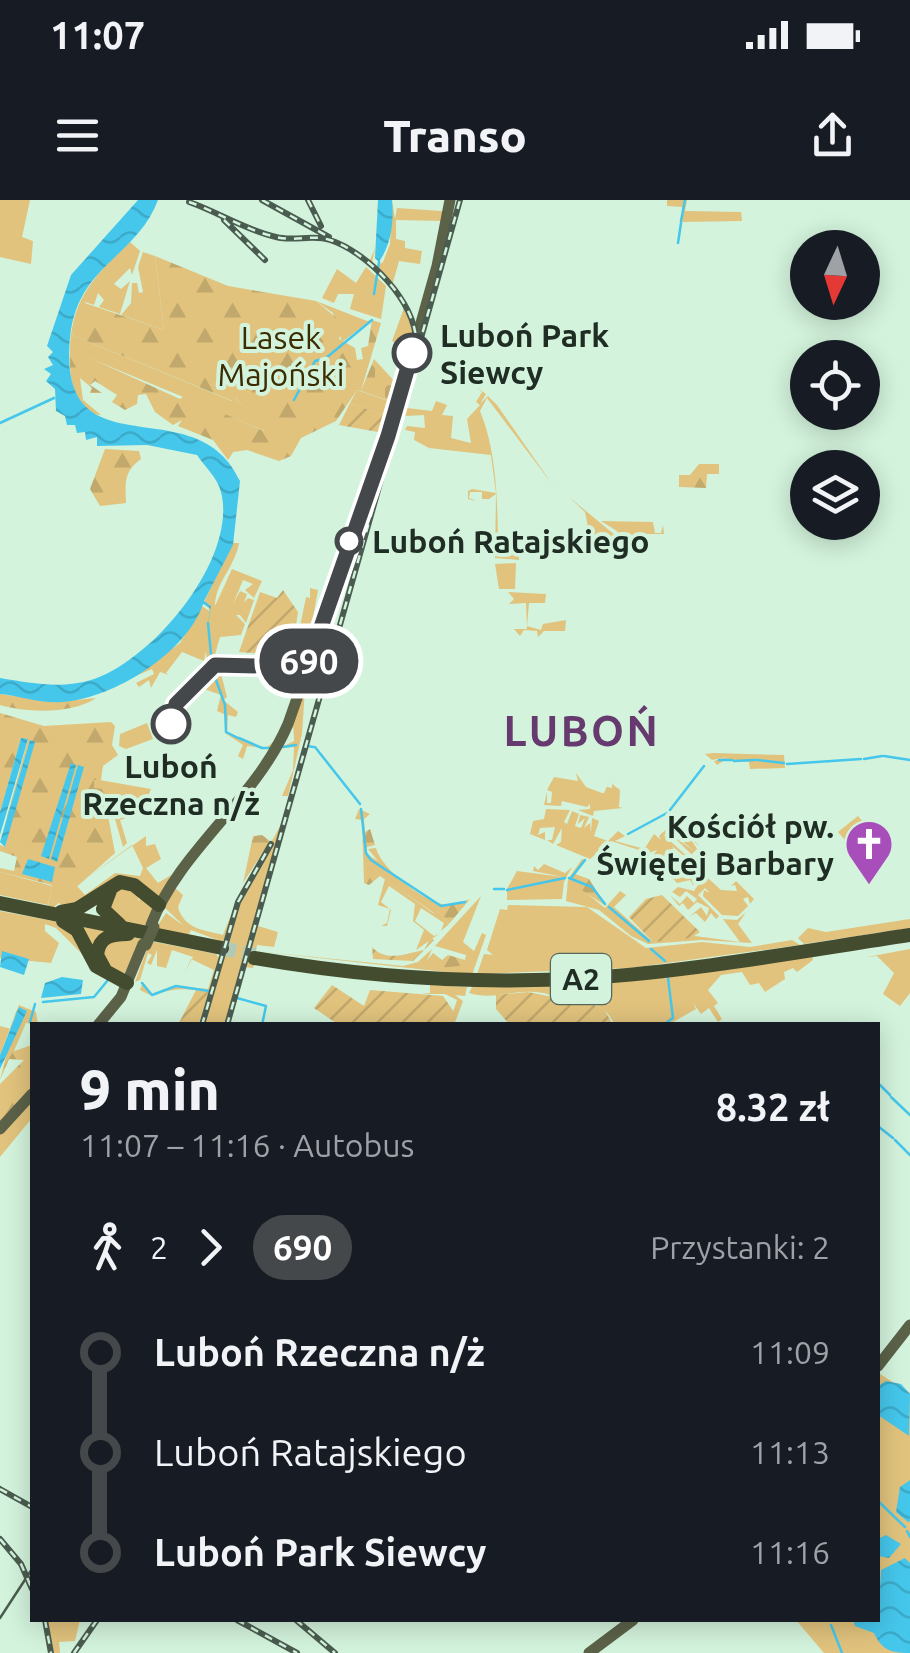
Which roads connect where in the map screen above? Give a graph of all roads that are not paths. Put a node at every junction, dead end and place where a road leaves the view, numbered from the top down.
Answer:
1 (450, 200) edge
2 (180, 871) junction
3 (1, 904) edge
4 (158, 911) junction
5 (48, 914) junction
6 (910, 933) edge
7 (138, 938) junction
8 (221, 950) tunnel mouth
9 (255, 956) tunnel mouth
10 (129, 980) junction
11 (102, 1022) edge
12 (30, 1096) edge
13 (0, 1129) edge
14 (910, 1317) edge
15 (910, 1326) edge
16 (880, 1354) edge
17 (880, 1364) edge
18 (628, 1622) edge
19 (587, 1653) edge

1 - 2 main road
2 - 4 main road
2 - 4 main road
3 - 5 highway
4 - 5 highway
4 - 7 main road, bridge
4 - 7 highway
5 - 7 highway
5 - 10 highway
6 - 9 highway, A2
7 - 8 highway
7 - 10 main road
7 - 10 highway
10 - 11 main road
12 - 13 main road
14 - 16 main road
15 - 17 main road
18 - 19 main road

